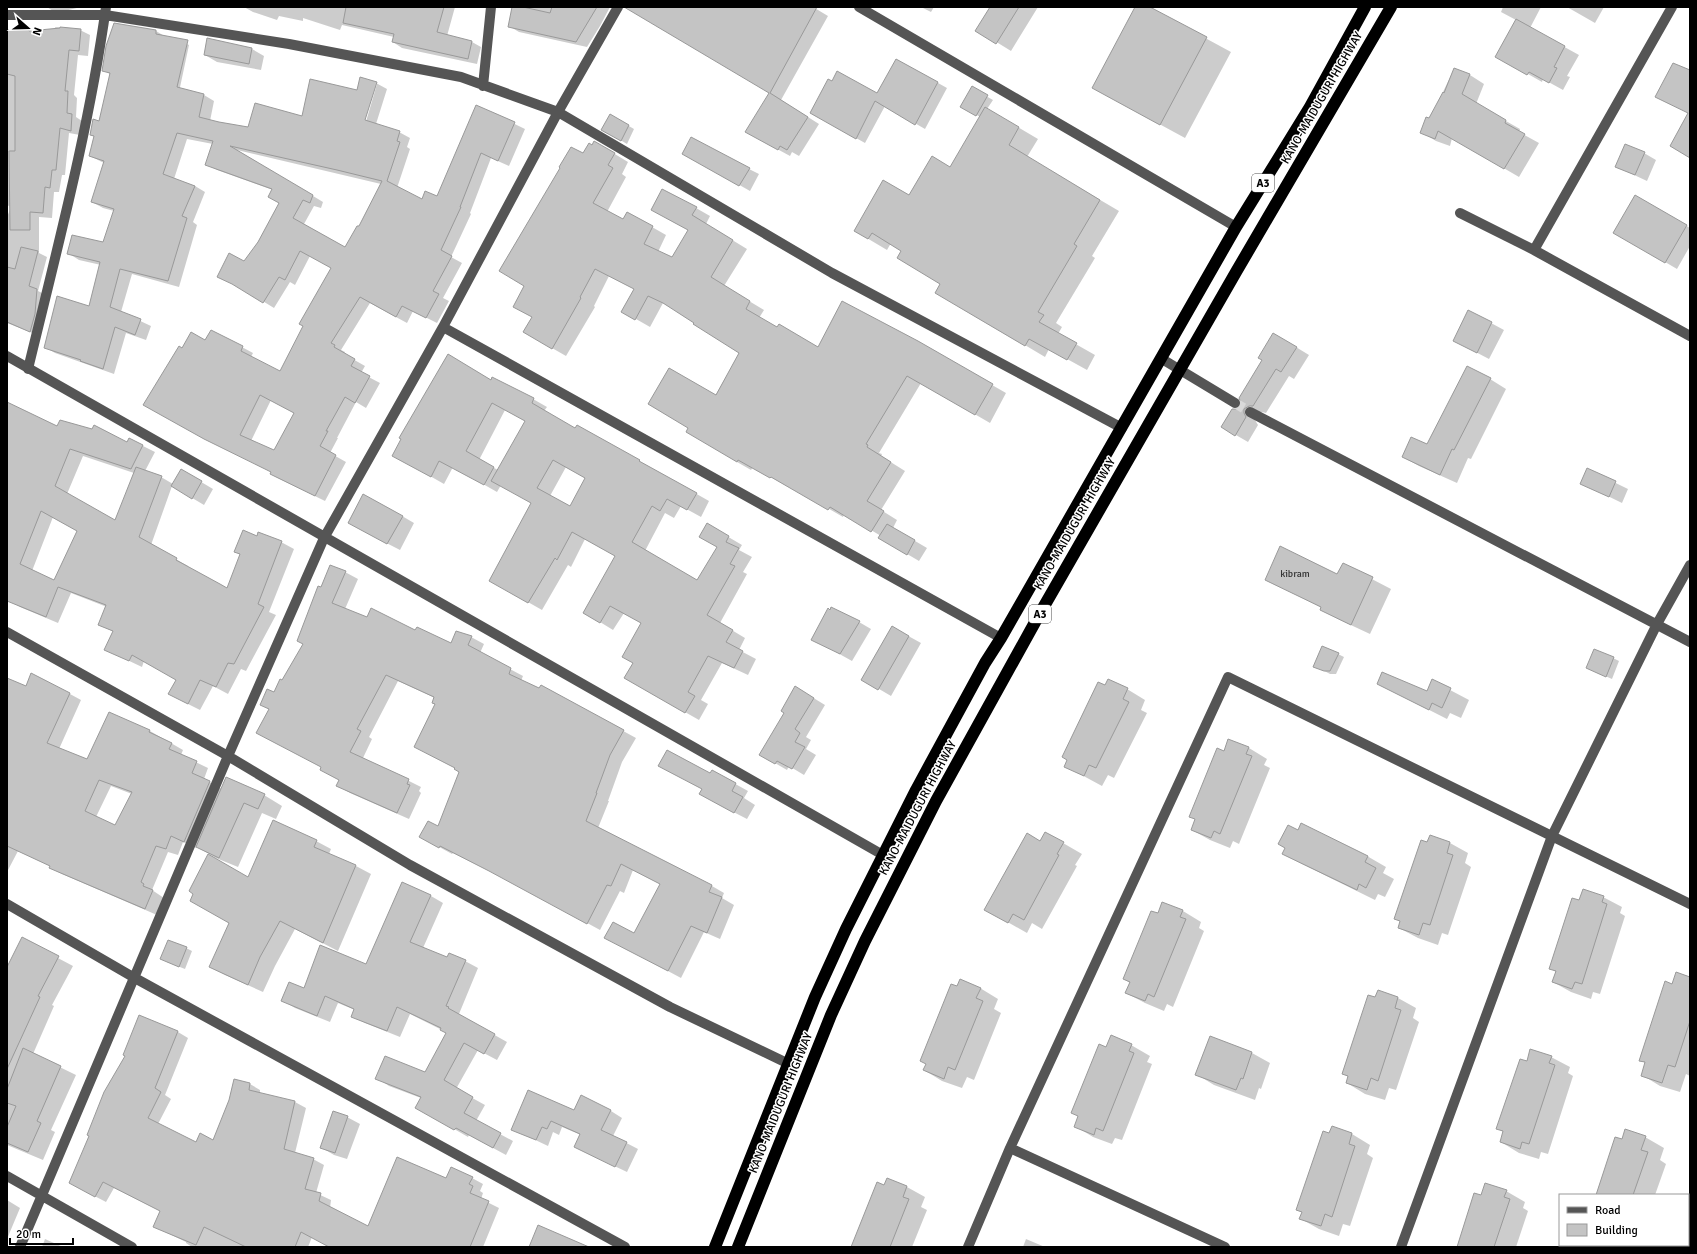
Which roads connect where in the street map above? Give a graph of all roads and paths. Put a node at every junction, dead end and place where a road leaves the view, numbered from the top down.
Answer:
1 (491, 7) edge
2 (618, 7) edge
3 (859, 7) edge
4 (1365, 7) edge
5 (1391, 7) edge
6 (1672, 7) edge
7 (106, 11) edge
8 (7, 16) edge
9 (483, 86) junction
10 (558, 112) junction
11 (1460, 213) dead end
12 (1236, 227) junction
13 (1534, 250) junction
14 (443, 327) junction
15 (1690, 336) edge
16 (7, 356) edge
17 (1162, 359) junction
18 (28, 369) junction
19 (1181, 370) junction
20 (1235, 403) tunnel mouth
21 (1250, 412) tunnel mouth
22 (1122, 428) junction
23 (324, 538) junction
24 (1690, 565) edge
25 (1657, 624) junction
26 (7, 632) edge
27 (1001, 638) junction
28 (1690, 642) edge
29 (228, 756) junction
30 (1552, 836) junction
31 (883, 855) junction
32 (7, 904) edge
33 (1690, 904) edge
34 (133, 977) junction
35 (789, 1064) junction
36 (1010, 1148) junction
37 (7, 1176) edge
38 (42, 1196) junction
39 (20, 1247) edge
40 (132, 1247) edge
41 (625, 1247) edge
42 (715, 1247) edge
43 (738, 1247) edge
44 (968, 1247) edge
45 (1224, 1247) edge
46 (1400, 1247) edge

1 - 9 street
2 - 10 street
3 - 12 street
4 - 12 highway, KANO-MAIDUGURI HIGHWAY / A3
5 - 19 highway, KANO-MAIDUGURI HIGHWAY / A3
6 - 13 street
7 - 8 street
7 - 9 street
7 - 18 street
9 - 10 street
10 - 14 street
10 - 22 street
11 - 13 street
12 - 17 highway, KANO-MAIDUGURI HIGHWAY / A3
13 - 15 street
14 - 23 street
14 - 27 street
16 - 18 street
17 - 19 street
17 - 22 highway, KANO-MAIDUGURI HIGHWAY / A3
18 - 23 street
19 - 20 street
19 - 43 highway, KANO-MAIDUGURI HIGHWAY / A3
21 - 25 street
22 - 27 highway, KANO-MAIDUGURI HIGHWAY / A3
23 - 29 street
23 - 31 street
24 - 25 street
25 - 28 street
25 - 30 street
26 - 29 street
27 - 31 highway, KANO-MAIDUGURI HIGHWAY / A3
29 - 34 street
29 - 35 street
30 - 33 street
30 - 36 street
30 - 46 street
31 - 35 highway, KANO-MAIDUGURI HIGHWAY / A3
32 - 34 street
34 - 38 street
34 - 41 street
35 - 42 highway, KANO-MAIDUGURI HIGHWAY / A3
36 - 44 street
36 - 45 street
37 - 38 street
38 - 39 street
38 - 40 street

